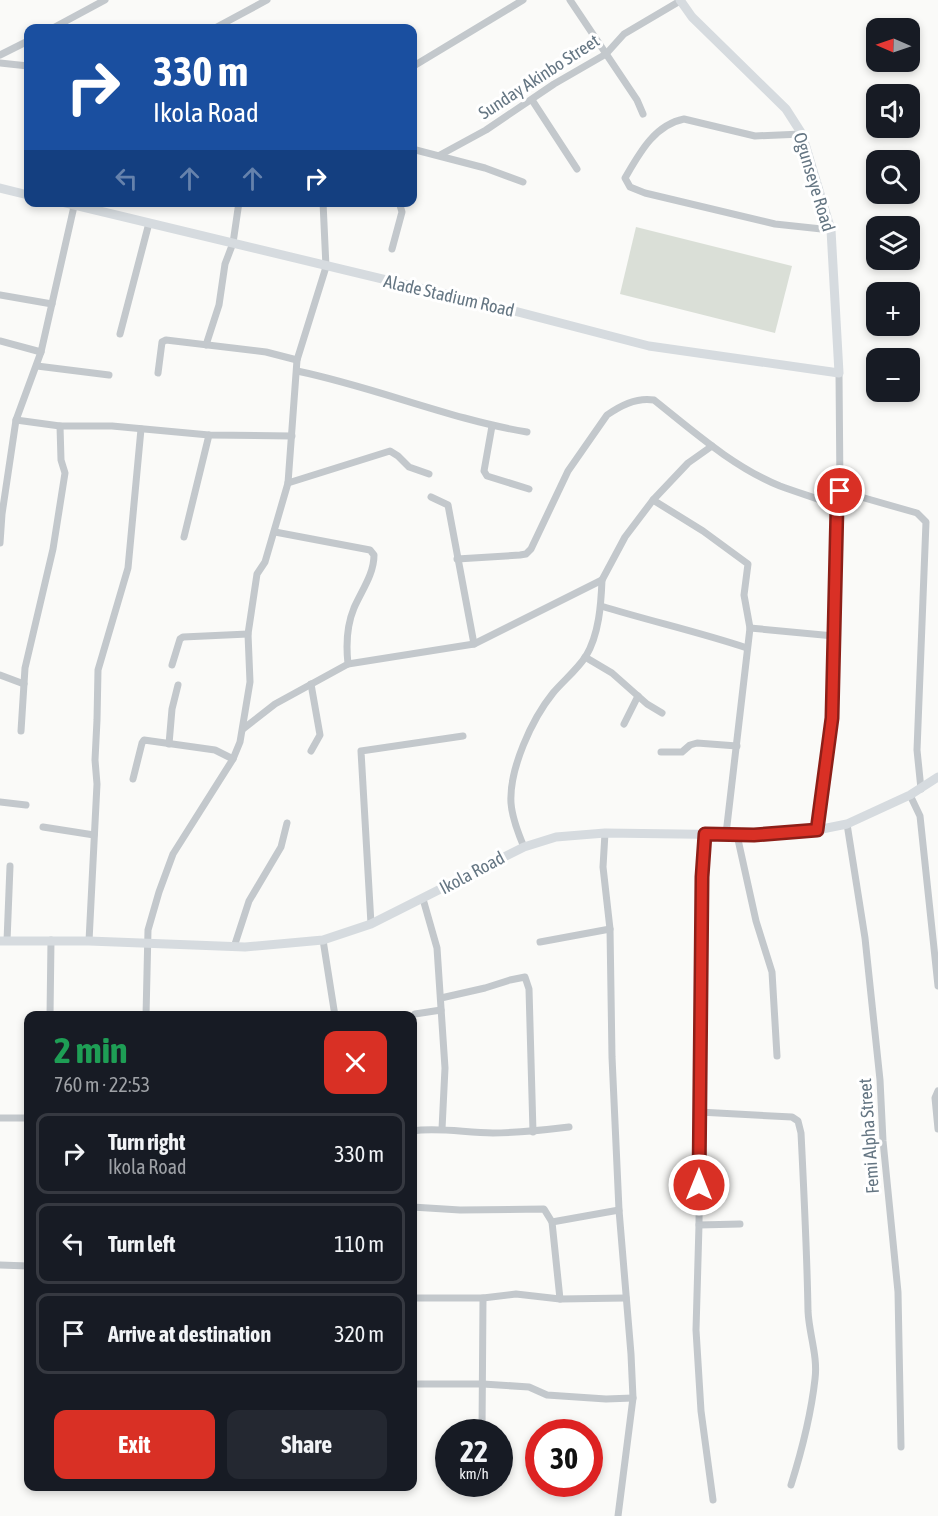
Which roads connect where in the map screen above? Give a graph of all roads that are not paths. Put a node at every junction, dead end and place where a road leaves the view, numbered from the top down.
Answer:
1 (105, 0) edge
2 (267, 0) edge
3 (523, 0) edge
4 (570, 0) edge
5 (680, 0) edge
6 (60, 24) edge
7 (222, 24) edge
8 (24, 43) edge
9 (606, 54) junction
10 (0, 55) edge
11 (0, 63) edge
12 (417, 64) edge
13 (24, 66) edge
14 (532, 100) junction
15 (643, 114) dead end
16 (802, 134) junction
17 (417, 152) edge
18 (441, 155) junction
19 (577, 169) dead end
20 (523, 182) dead end
21 (0, 188) edge
22 (24, 194) edge
23 (73, 207) edge
24 (86, 207) edge
25 (238, 207) edge
26 (323, 207) edge
27 (400, 207) edge
28 (149, 223) junction
29 (831, 230) junction
30 (233, 243) junction
31 (392, 249) dead end
32 (326, 267) junction
33 (0, 295) edge
34 (52, 304) junction
35 (120, 334) dead end
36 (0, 341) edge
37 (206, 345) junction
38 (41, 352) junction
39 (297, 360) junction
40 (37, 366) junction
41 (297, 371) junction
42 (158, 373) dead end
43 (839, 374) junction
44 (109, 375) dead end
45 (16, 420) junction
46 (60, 426) junction
47 (492, 426) junction
48 (141, 429) junction
49 (527, 432) dead end
50 (209, 435) junction
51 (292, 436) junction
52 (712, 446) junction
53 (429, 474) dead end
54 (288, 483) junction
55 (529, 489) dead end
56 (840, 491) junction
57 (431, 497) dead end
58 (653, 500) junction
59 (837, 506) junction
60 (275, 532) junction
61 (184, 537) dead end
62 (0, 543) edge
63 (457, 559) junction
64 (602, 580) junction
65 (601, 606) junction
66 (750, 628) junction
67 (248, 634) junction
68 (834, 636) junction
69 (474, 644) junction
70 (747, 648) junction
71 (585, 657) junction
72 (348, 664) junction
73 (172, 665) dead end
74 (0, 675) edge
75 (24, 684) junction
76 (311, 684) junction
77 (178, 685) dead end
78 (638, 696) junction
79 (662, 713) dead end
80 (624, 723) dead end
81 (243, 729) junction
82 (21, 731) dead end
83 (463, 736) dead end
84 (169, 744) junction
85 (737, 746) junction
86 (311, 751) dead end
87 (661, 752) dead end
88 (233, 759) junction
89 (938, 777) edge
90 (133, 779) dead end
91 (921, 789) junction
92 (910, 795) junction
93 (0, 802) edge
94 (26, 805) dead end
95 (287, 823) dead end
96 (848, 824) junction
97 (43, 827) dead end
98 (817, 830) junction
99 (605, 833) junction
100 (705, 834) junction
101 (726, 834) junction
102 (94, 835) junction
103 (736, 835) junction
104 (524, 847) junction
105 (10, 866) dead end
106 (423, 899) junction
107 (371, 924) junction
108 (610, 928) junction
109 (51, 940) junction
110 (323, 940) junction
111 (3, 941) edge
112 (89, 941) junction
113 (540, 942) dead end
114 (148, 943) junction
115 (234, 947) junction
116 (938, 986) edge
117 (441, 998) junction
118 (441, 1010) junction
119 (50, 1011) edge
120 (146, 1011) edge
121 (334, 1011) edge
122 (417, 1014) edge
123 (777, 1056) dead end
124 (938, 1091) edge
125 (699, 1112) junction
126 (0, 1118) edge
127 (24, 1119) edge
128 (569, 1127) dead end
129 (442, 1129) junction
130 (938, 1129) edge
131 (417, 1131) edge
132 (533, 1131) junction
133 (417, 1207) edge
134 (619, 1210) junction
135 (552, 1222) junction
136 (740, 1224) dead end
137 (699, 1225) junction
138 (0, 1265) edge
139 (24, 1266) edge
140 (417, 1298) edge
141 (483, 1298) junction
142 (626, 1298) junction
143 (560, 1299) junction
144 (417, 1384) edge
145 (483, 1384) junction
146 (633, 1398) junction
147 (482, 1419) edge
148 (901, 1447) dead end
149 (791, 1485) dead end
150 (713, 1500) dead end
151 (618, 1516) edge

1 - 6 street
2 - 7 street
3 - 12 street
4 - 9 street
5 - 9 street, Sunday Akinbo Street
5 - 16 street, Ogunseye Road
8 - 10 street
9 - 14 street, Sunday Akinbo Street
9 - 15 street
11 - 13 street
14 - 18 street, Sunday Akinbo Street
14 - 19 street
16 - 29 street, Ogunseye Road
16 - 29 street
17 - 18 street
18 - 20 street
21 - 22 street
23 - 34 street
24 - 28 street, Alade Stadium Road
25 - 30 street
26 - 32 street
27 - 31 street
28 - 30 street, Alade Stadium Road
28 - 35 street
29 - 43 street, Ogunseye Road
30 - 32 street, Alade Stadium Road
30 - 37 street
32 - 39 street
32 - 43 street, Alade Stadium Road
33 - 34 street
34 - 38 street
36 - 38 street
37 - 39 street
37 - 42 street
38 - 40 street
39 - 41 street
40 - 44 street
40 - 45 street
41 - 47 street
41 - 51 street
43 - 56 street
45 - 46 street
45 - 62 street
46 - 48 street
46 - 75 street
47 - 49 street
47 - 55 street
48 - 50 street
48 - 102 street
50 - 51 street
50 - 61 street
51 - 54 street
52 - 58 street
52 - 59 street
52 - 63 street
53 - 54 street
54 - 60 street
56 - 59 street
56 - 91 street
57 - 63 street
58 - 64 street
58 - 66 street
59 - 68 street
60 - 67 street
60 - 72 street
63 - 69 street
64 - 65 street
64 - 69 street
65 - 70 street
65 - 71 street
66 - 68 street
66 - 70 street
67 - 73 street
67 - 81 street
68 - 98 street
69 - 72 street
70 - 85 street
71 - 78 street
71 - 104 street
72 - 76 street
74 - 75 street
75 - 82 street
76 - 81 street
76 - 86 street
77 - 84 street
78 - 79 street
78 - 80 street
81 - 88 street
83 - 107 street
84 - 88 street
84 - 90 street
85 - 87 street
85 - 101 street
88 - 114 street
89 - 91 street, Ikola Road
91 - 92 street, Ikola Road
92 - 96 street, Ikola Road
92 - 116 street
93 - 94 street
95 - 115 street
96 - 98 street, Ikola Road
96 - 148 street, Femi Alpha Street
97 - 102 street
98 - 103 street, Ikola Road
99 - 100 street, Ikola Road
99 - 104 street, Ikola Road
99 - 108 street
100 - 101 street, Ikola Road
100 - 125 street
101 - 103 street, Ikola Road
102 - 112 street
103 - 123 street
104 - 106 street, Ikola Road
105 - 111 street
106 - 107 street, Ikola Road
106 - 117 street
107 - 110 street, Ikola Road
108 - 113 street
108 - 134 street
109 - 111 street, Ikola Road
109 - 112 street, Ikola Road
109 - 119 street
110 - 115 street, Ikola Road
110 - 121 street
112 - 114 street, Ikola Road
114 - 115 street, Ikola Road
114 - 120 street
117 - 118 street
117 - 132 street
118 - 122 street
118 - 129 street
124 - 130 street
125 - 137 street
125 - 149 street
126 - 127 street
128 - 132 street
129 - 131 street
129 - 132 street
133 - 135 street
134 - 135 street
134 - 142 street
135 - 143 street
136 - 137 street
137 - 150 street
138 - 139 street
140 - 141 street
141 - 143 street
141 - 145 street
142 - 143 street
142 - 146 street
144 - 145 street
145 - 146 street
145 - 147 street
146 - 151 street

